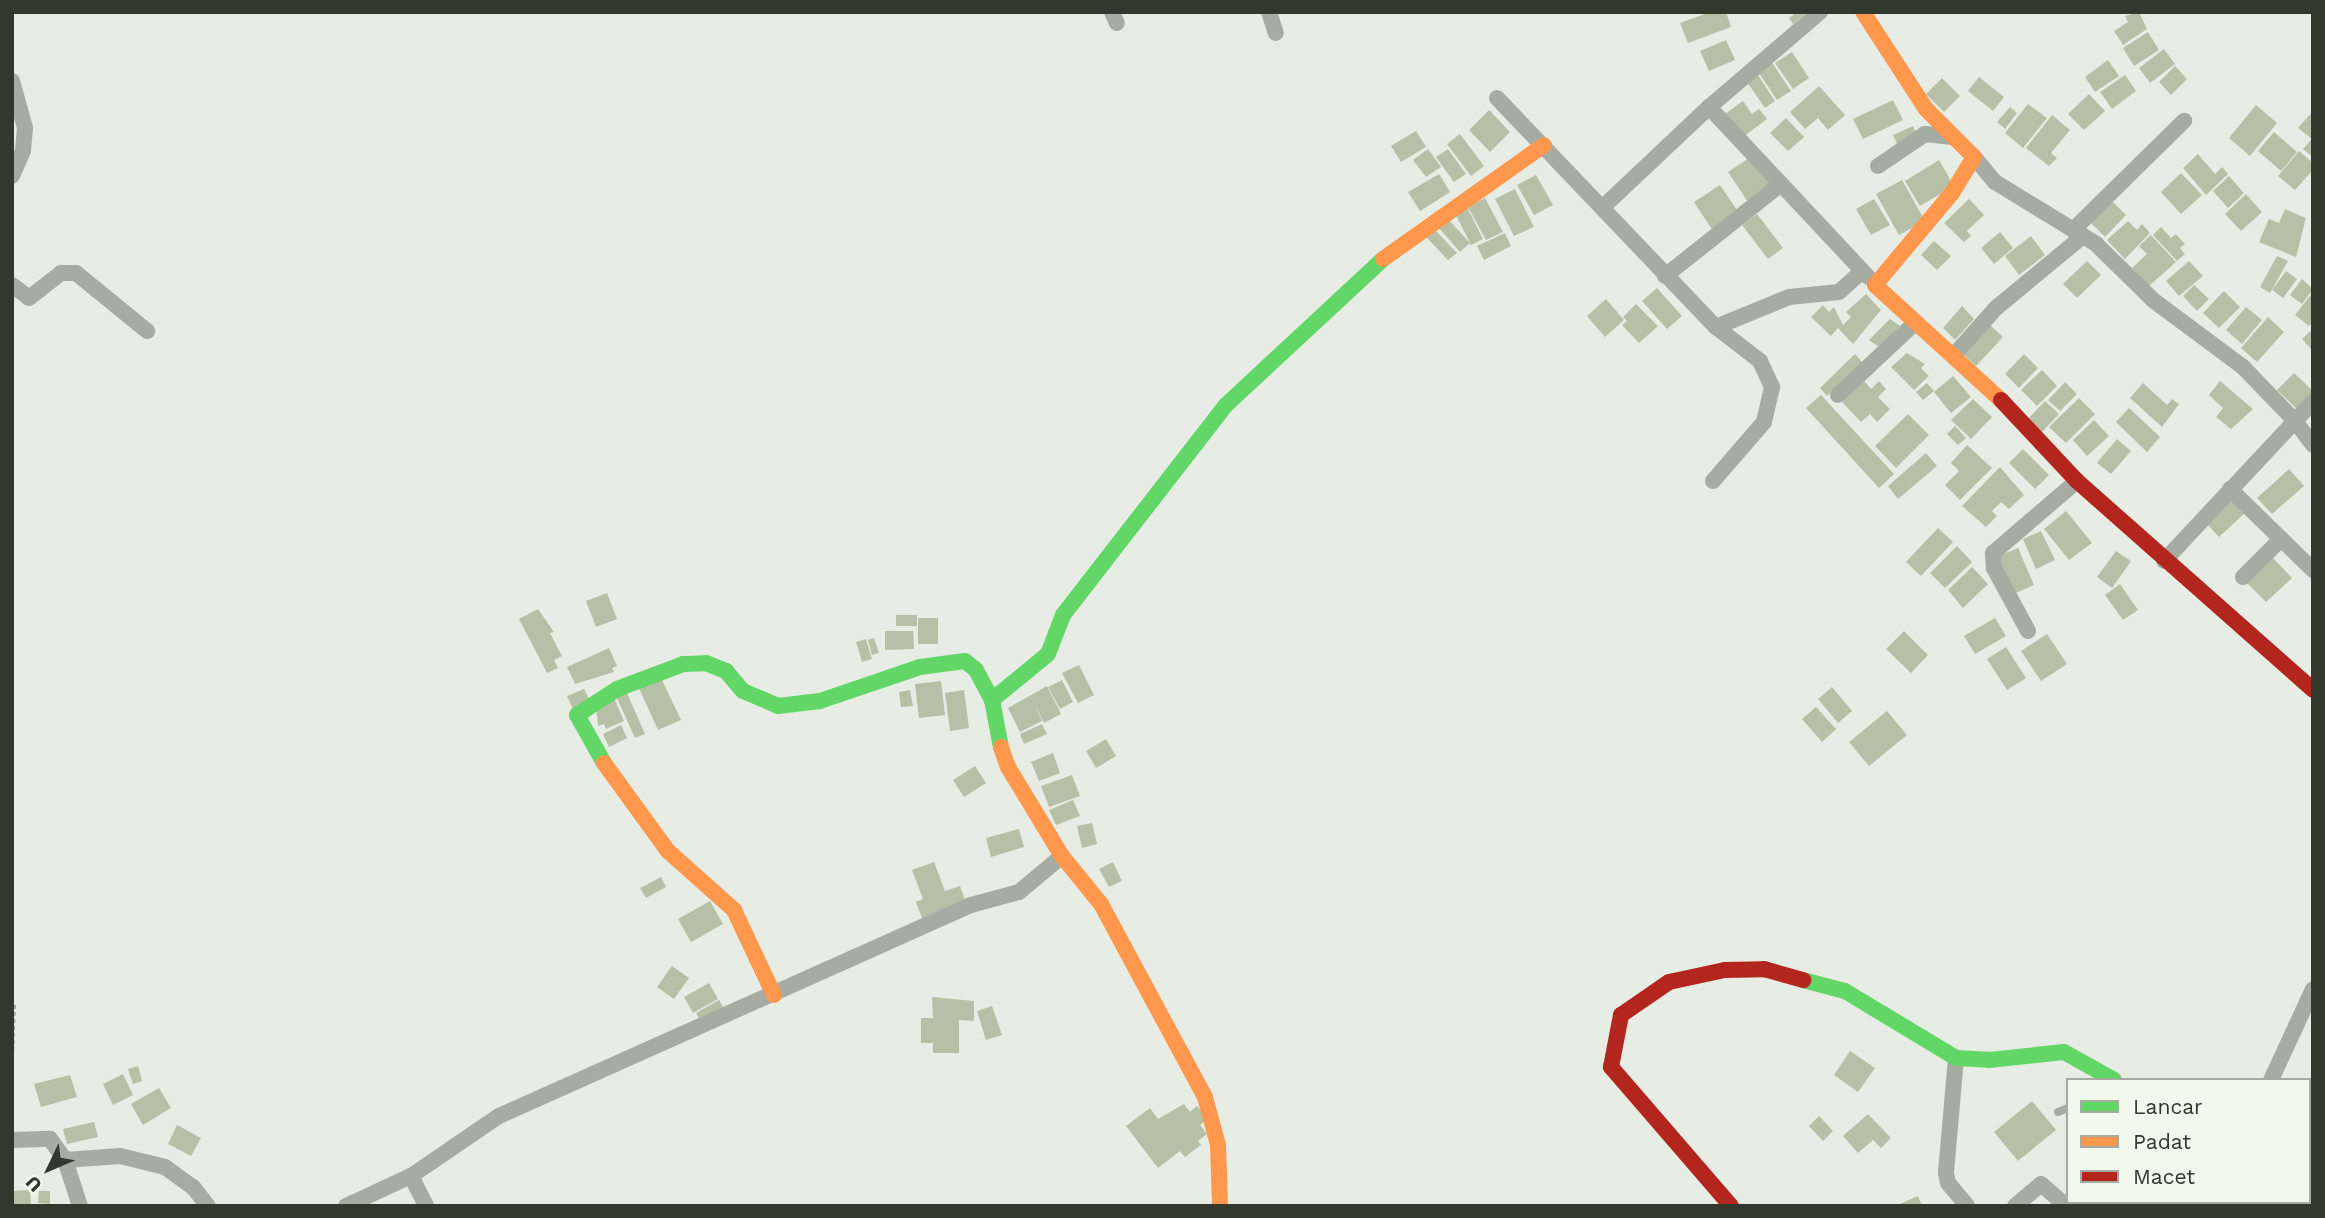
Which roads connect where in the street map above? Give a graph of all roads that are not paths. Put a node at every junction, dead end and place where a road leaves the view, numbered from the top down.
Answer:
1 (1269, 12) edge
2 (1820, 12) edge
3 (1863, 12) edge
4 (1276, 33) dead end
5 (12, 81) edge
6 (1497, 98) dead end
7 (1709, 107) junction
8 (2184, 121) dead end
9 (1955, 137) junction
10 (1544, 145) junction
11 (1974, 157) junction
12 (1878, 166) dead end
13 (12, 176) edge
14 (1781, 184) junction
15 (1603, 207) junction
16 (2078, 233) junction
17 (1862, 271) junction
18 (1665, 276) junction
19 (12, 285) edge
20 (1875, 285) junction
21 (1914, 324) junction
22 (1716, 327) junction
23 (147, 331) dead end
24 (1954, 355) junction
25 (1838, 394) dead end
26 (2313, 402) edge
27 (2295, 421) junction
28 (2313, 445) edge
29 (1713, 481) dead end
30 (2077, 481) junction
31 (2230, 489) junction
32 (2281, 539) junction
33 (2164, 561) junction
34 (2312, 567) edge
35 (2243, 577) dead end
36 (2028, 631) dead end
37 (2313, 690) edge
38 (992, 701) junction
39 (1062, 856) junction
40 (2313, 989) edge
41 (774, 995) junction
42 (1956, 1058) junction
43 (2110, 1078) edge
44 (2272, 1078) edge
45 (2066, 1109) edge
46 (2058, 1112) dead end
47 (12, 1140) edge
48 (65, 1160) junction
49 (411, 1176) junction
50 (80, 1206) edge
51 (208, 1206) edge
52 (346, 1206) edge
53 (426, 1206) edge
54 (1220, 1206) edge
55 (1731, 1206) edge
56 (1967, 1206) edge
57 (2015, 1206) edge
58 (2066, 1206) edge

1 - 4 street
2 - 7 street
3 - 9 street
5 - 13 street
6 - 10 street
7 - 14 street
7 - 15 street
8 - 16 street
9 - 11 street
9 - 12 street
10 - 15 street
10 - 38 street
11 - 16 street
11 - 20 street
14 - 17 street
14 - 18 street
15 - 18 street
16 - 24 street
16 - 27 street
17 - 20 street
17 - 22 street
18 - 22 street
19 - 23 street
20 - 21 street
21 - 24 street
21 - 25 street
22 - 29 street
24 - 30 street
26 - 27 street
27 - 28 street
27 - 31 street
30 - 33 street
30 - 36 street
31 - 32 street
31 - 33 street
32 - 34 street
32 - 35 street
33 - 37 street
38 - 39 street
38 - 41 street
39 - 41 street
39 - 54 street
40 - 44 street
41 - 49 street
42 - 43 street
42 - 55 street
42 - 56 street
45 - 46 lane
47 - 48 street
48 - 50 street
48 - 51 street
49 - 52 street
49 - 53 street
57 - 58 street

